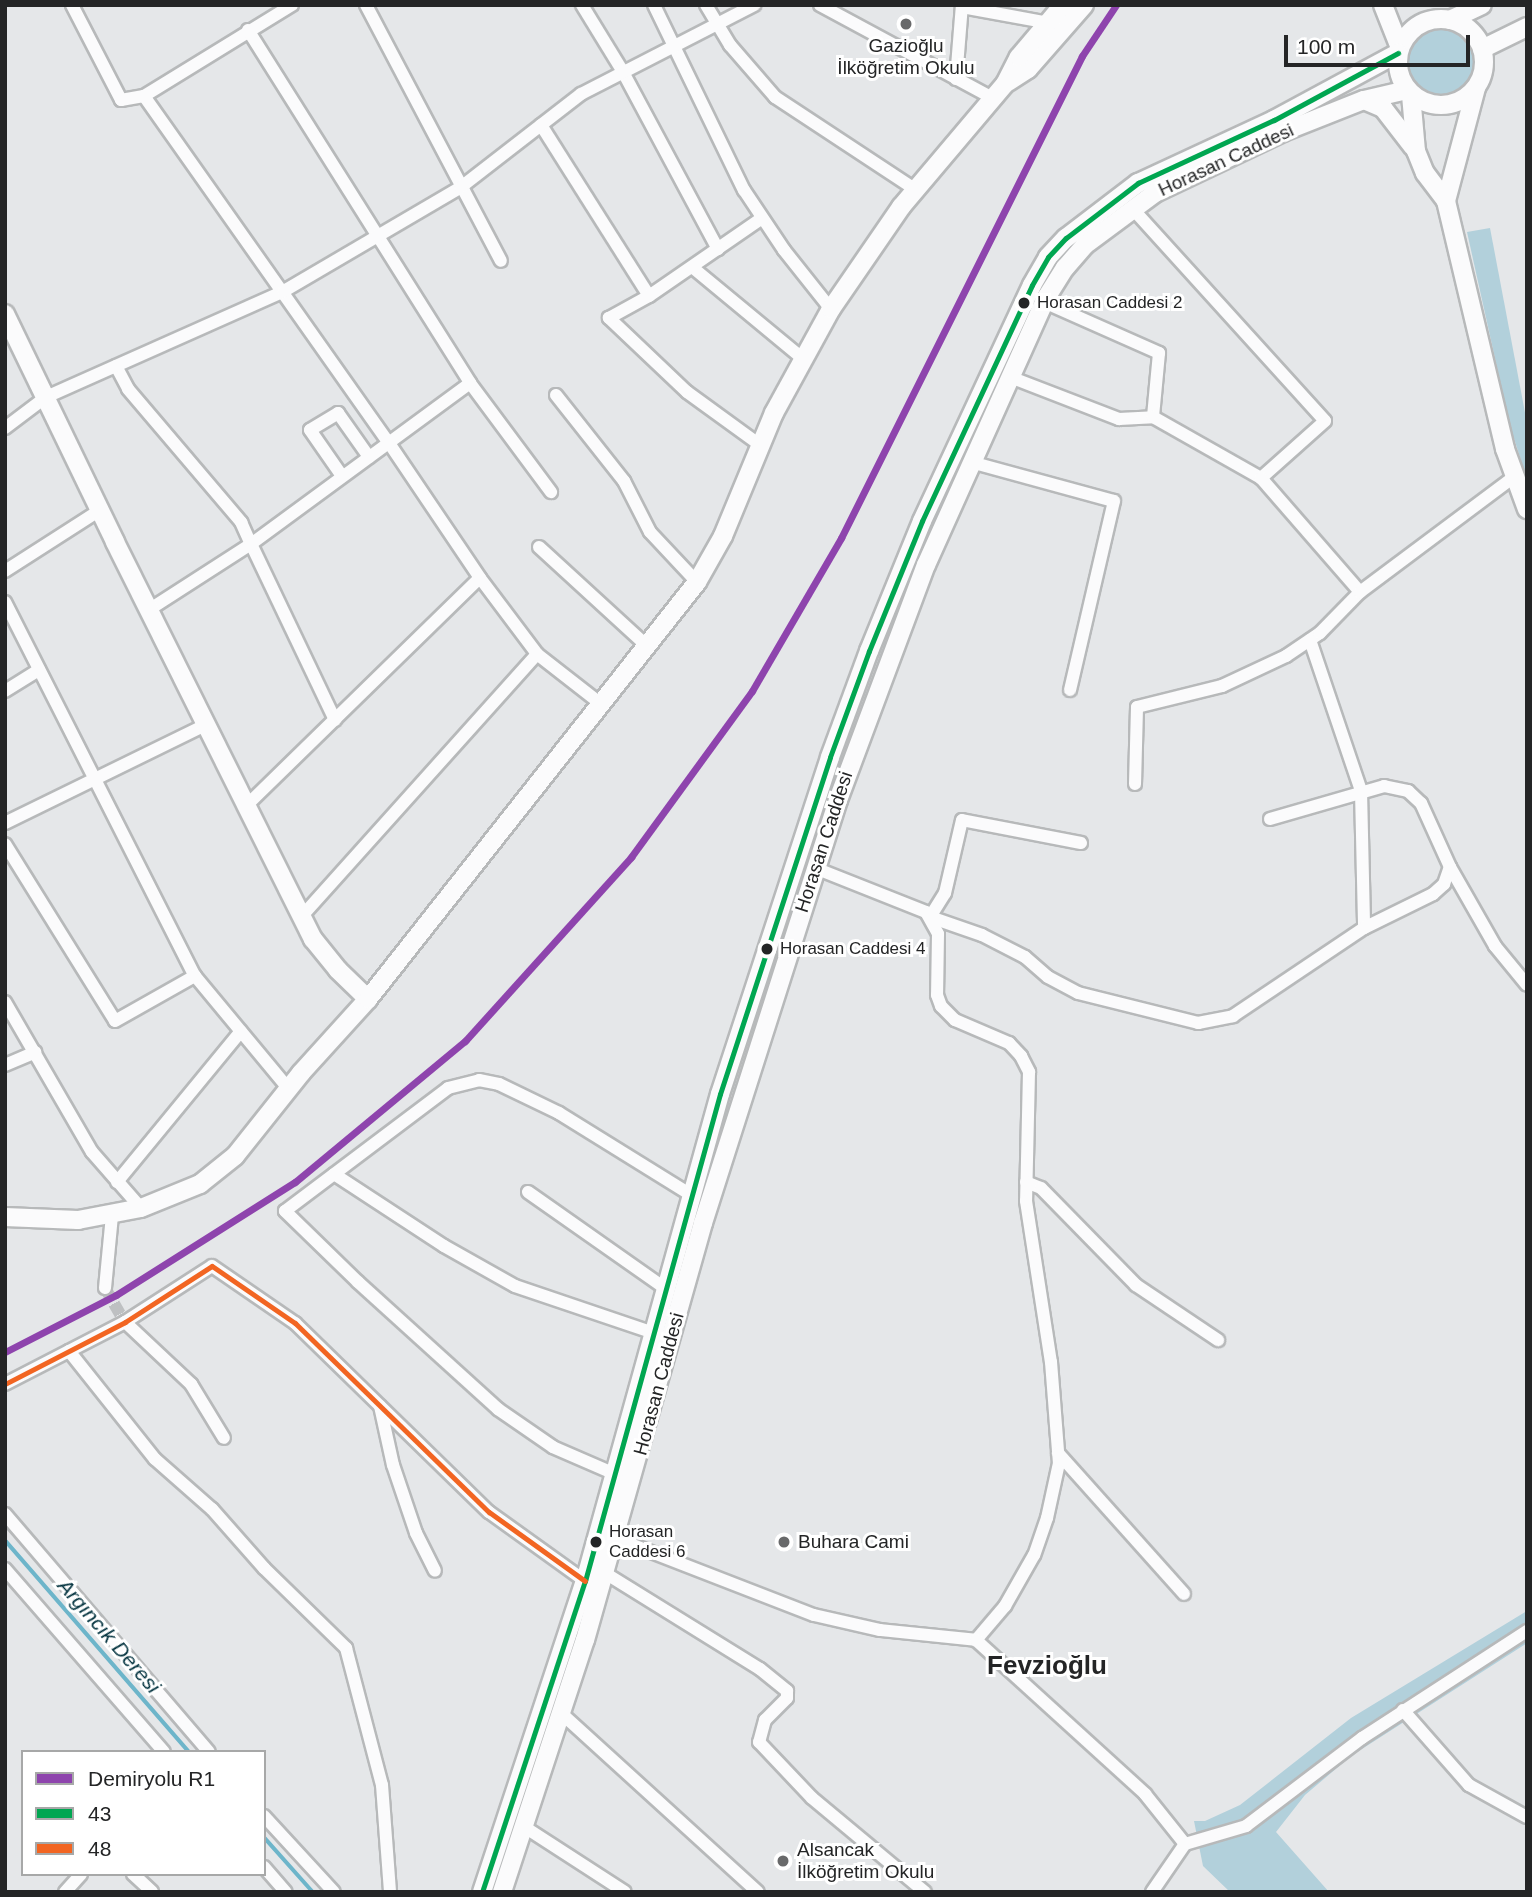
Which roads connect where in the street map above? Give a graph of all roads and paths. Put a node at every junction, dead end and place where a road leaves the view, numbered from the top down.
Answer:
1 (72, 5) edge
2 (292, 5) edge
3 (366, 5) edge
4 (582, 5) edge
5 (654, 5) edge
6 (706, 5) edge
7 (754, 5) edge
8 (820, 5) edge
9 (1063, 5) edge
10 (1084, 5) edge
11 (1383, 5) edge
12 (1431, 5) edge
13 (1482, 5) edge
14 (962, 6) edge
15 (1448, 19) junction
16 (1049, 23) junction
17 (716, 25) junction
18 (1527, 27) edge
19 (248, 30) junction
20 (674, 46) junction
21 (1482, 49) junction
22 (1399, 51) junction
23 (623, 72) junction
24 (956, 79) junction
25 (1476, 88) junction
26 (999, 91) junction
27 (1409, 92) junction
28 (144, 96) junction
29 (1364, 100) junction
30 (541, 125) junction
31 (1416, 151) junction
32 (461, 187) junction
33 (916, 190) junction
34 (1446, 201) junction
35 (1132, 208) junction
36 (762, 218) junction
37 (376, 238) junction
38 (718, 249) junction
39 (501, 261) dead end
40 (692, 267) junction
41 (282, 293) junction
42 (649, 296) junction
43 (1044, 302) junction
44 (831, 309) junction
45 (5, 314) edge
46 (802, 358) junction
47 (116, 366) junction
48 (1010, 377) junction
49 (470, 383) junction
50 (556, 395) dead end
51 (46, 397) junction
52 (1153, 416) junction
53 (5, 428) edge
54 (389, 443) junction
55 (760, 445) junction
56 (369, 457) junction
57 (971, 462) junction
58 (342, 476) junction
59 (1515, 476) junction
60 (1261, 478) junction
61 (551, 492) dead end
62 (1527, 509) edge
63 (100, 510) junction
64 (251, 544) junction
65 (539, 547) dead end
66 (5, 571) edge
67 (480, 578) junction
68 (697, 582) junction
69 (1360, 592) junction
70 (5, 602) edge
71 (150, 609) junction
72 (1310, 640) junction
73 (648, 647) junction
74 (537, 654) junction
75 (39, 670) junction
76 (1070, 690) dead end
77 (5, 691) edge
78 (600, 703) junction
79 (335, 720) junction
80 (207, 724) junction
81 (94, 780) junction
82 (1135, 784) dead end
83 (1361, 791) junction
84 (247, 805) junction
85 (1270, 819) dead end
86 (5, 824) edge
87 (1081, 843) dead end
88 (5, 844) edge
89 (1450, 867) junction
90 (815, 868) junction
91 (302, 916) junction
92 (930, 917) junction
93 (1364, 928) junction
94 (195, 976) junction
95 (1527, 985) edge
96 (368, 999) junction
97 (5, 1002) edge
98 (241, 1031) junction
99 (35, 1052) junction
100 (5, 1065) edge
101 (288, 1088) junction
102 (334, 1174) junction
103 (117, 1182) junction
104 (1026, 1182) junction
105 (528, 1192) dead end
106 (691, 1195) junction
107 (141, 1208) junction
108 (112, 1215) junction
109 (5, 1217) edge
110 (105, 1288) tunnel mouth
111 (666, 1289) junction
112 (125, 1322) junction
113 (654, 1333) junction
114 (1218, 1340) dead end
115 (69, 1350) junction
116 (5, 1384) edge
117 (380, 1405) junction
118 (224, 1438) dead end
119 (1058, 1453) junction
120 (615, 1474) junction
121 (5, 1514) edge
122 (615, 1538) junction
123 (5, 1569) edge
124 (435, 1571) dead end
125 (605, 1573) junction
126 (585, 1581) junction
127 (1184, 1594) dead end
128 (1527, 1631) edge
129 (976, 1640) junction
130 (1403, 1710) junction
131 (561, 1713) junction
132 (162, 1750) edge
133 (207, 1750) edge
134 (1527, 1817) edge
135 (266, 1818) edge
136 (523, 1826) junction
137 (1185, 1844) junction
138 (266, 1869) edge
139 (79, 1876) edge
140 (136, 1876) edge
141 (65, 1892) edge
142 (152, 1892) edge
143 (286, 1892) edge
144 (334, 1892) edge
145 (390, 1892) edge
146 (482, 1892) edge
147 (502, 1892) edge
148 (625, 1892) edge
149 (758, 1892) edge
150 (925, 1892) edge
151 (1152, 1892) edge

1 - 28 street
2 - 19 street
3 - 32 street
4 - 23 street
5 - 20 street
6 - 17 street
7 - 17 street
8 - 24 street
9 - 16 street
10 - 26 street
11 - 22 street
12 - 15 street
13 - 15 street
14 - 16 street
14 - 24 street
15 - 21 street
15 - 22 street
16 - 26 street
17 - 20 street
17 - 33 street
18 - 21 street
19 - 28 street
19 - 37 street
20 - 23 street
20 - 36 street
21 - 25 street
22 - 27 street
22 - 106 street, Horasan Caddesi
23 - 30 street
23 - 38 street
24 - 26 street
25 - 27 street
25 - 34 street
26 - 33 street
27 - 29 street, Horasan Caddesi
27 - 31 street
28 - 41 street
29 - 31 street
29 - 35 street, Horasan Caddesi
30 - 32 street
30 - 42 street
31 - 34 street
32 - 37 street
32 - 39 street
33 - 44 street
34 - 59 street
35 - 43 street, Horasan Caddesi
35 - 60 street
36 - 38 street
36 - 44 street
37 - 41 street
37 - 49 street
38 - 40 street
40 - 42 street
40 - 46 street
41 - 47 street
41 - 54 street
42 - 55 street
43 - 48 street, Horasan Caddesi
43 - 52 street
44 - 46 street
45 - 51 street
46 - 55 street
47 - 51 street
47 - 64 street
48 - 52 street
48 - 57 street, Horasan Caddesi
49 - 54 street
49 - 61 street
50 - 68 street
51 - 53 street
51 - 63 street
52 - 60 street
54 - 56 street
54 - 67 street
55 - 68 street
56 - 58 street
56 - 58 street
57 - 76 street
57 - 90 street, Horasan Caddesi
58 - 64 street
59 - 62 street
59 - 69 street
60 - 69 street
63 - 66 street
63 - 71 street
64 - 71 street
64 - 79 street
65 - 73 street
67 - 74 street
67 - 79 street
68 - 73 street
69 - 72 street
70 - 75 street
71 - 80 street
72 - 82 street
72 - 83 street
73 - 78 street
74 - 78 street
74 - 91 street
75 - 77 street
75 - 81 street
78 - 96 street
79 - 84 street
80 - 81 street
80 - 84 street
81 - 86 street
81 - 94 street
83 - 85 street
83 - 89 street
83 - 93 street
84 - 91 street
87 - 92 street
88 - 94 street
89 - 93 street
89 - 95 street
90 - 92 street
90 - 122 street, Horasan Caddesi
91 - 96 street
92 - 93 street
92 - 104 street
94 - 98 street
96 - 101 street
97 - 99 street
98 - 101 street
98 - 103 street
99 - 100 street
99 - 103 street
101 - 107 street
102 - 106 street
102 - 113 street
102 - 120 street
103 - 107 street
104 - 114 street
104 - 119 street
105 - 111 street
106 - 111 street, Horasan Caddesi
107 - 108 street
108 - 109 street
108 - 110 street
111 - 113 street, Horasan Caddesi
112 - 115 street
112 - 117 street
112 - 118 street
113 - 120 street, Horasan Caddesi
115 - 116 street
115 - 145 street
117 - 124 street
117 - 126 street
119 - 127 street
119 - 129 street
120 - 126 street, Horasan Caddesi
121 - 133 street
122 - 125 street, Horasan Caddesi
122 - 129 street
123 - 132 street
125 - 131 street, Horasan Caddesi
125 - 150 street
126 - 146 street, Horasan Caddesi
128 - 130 street
129 - 137 street
130 - 134 street
130 - 137 street
131 - 136 street, Horasan Caddesi
131 - 149 street
135 - 144 street
136 - 147 street, Horasan Caddesi
136 - 148 street
137 - 151 street
138 - 143 street
139 - 141 street
140 - 142 street

